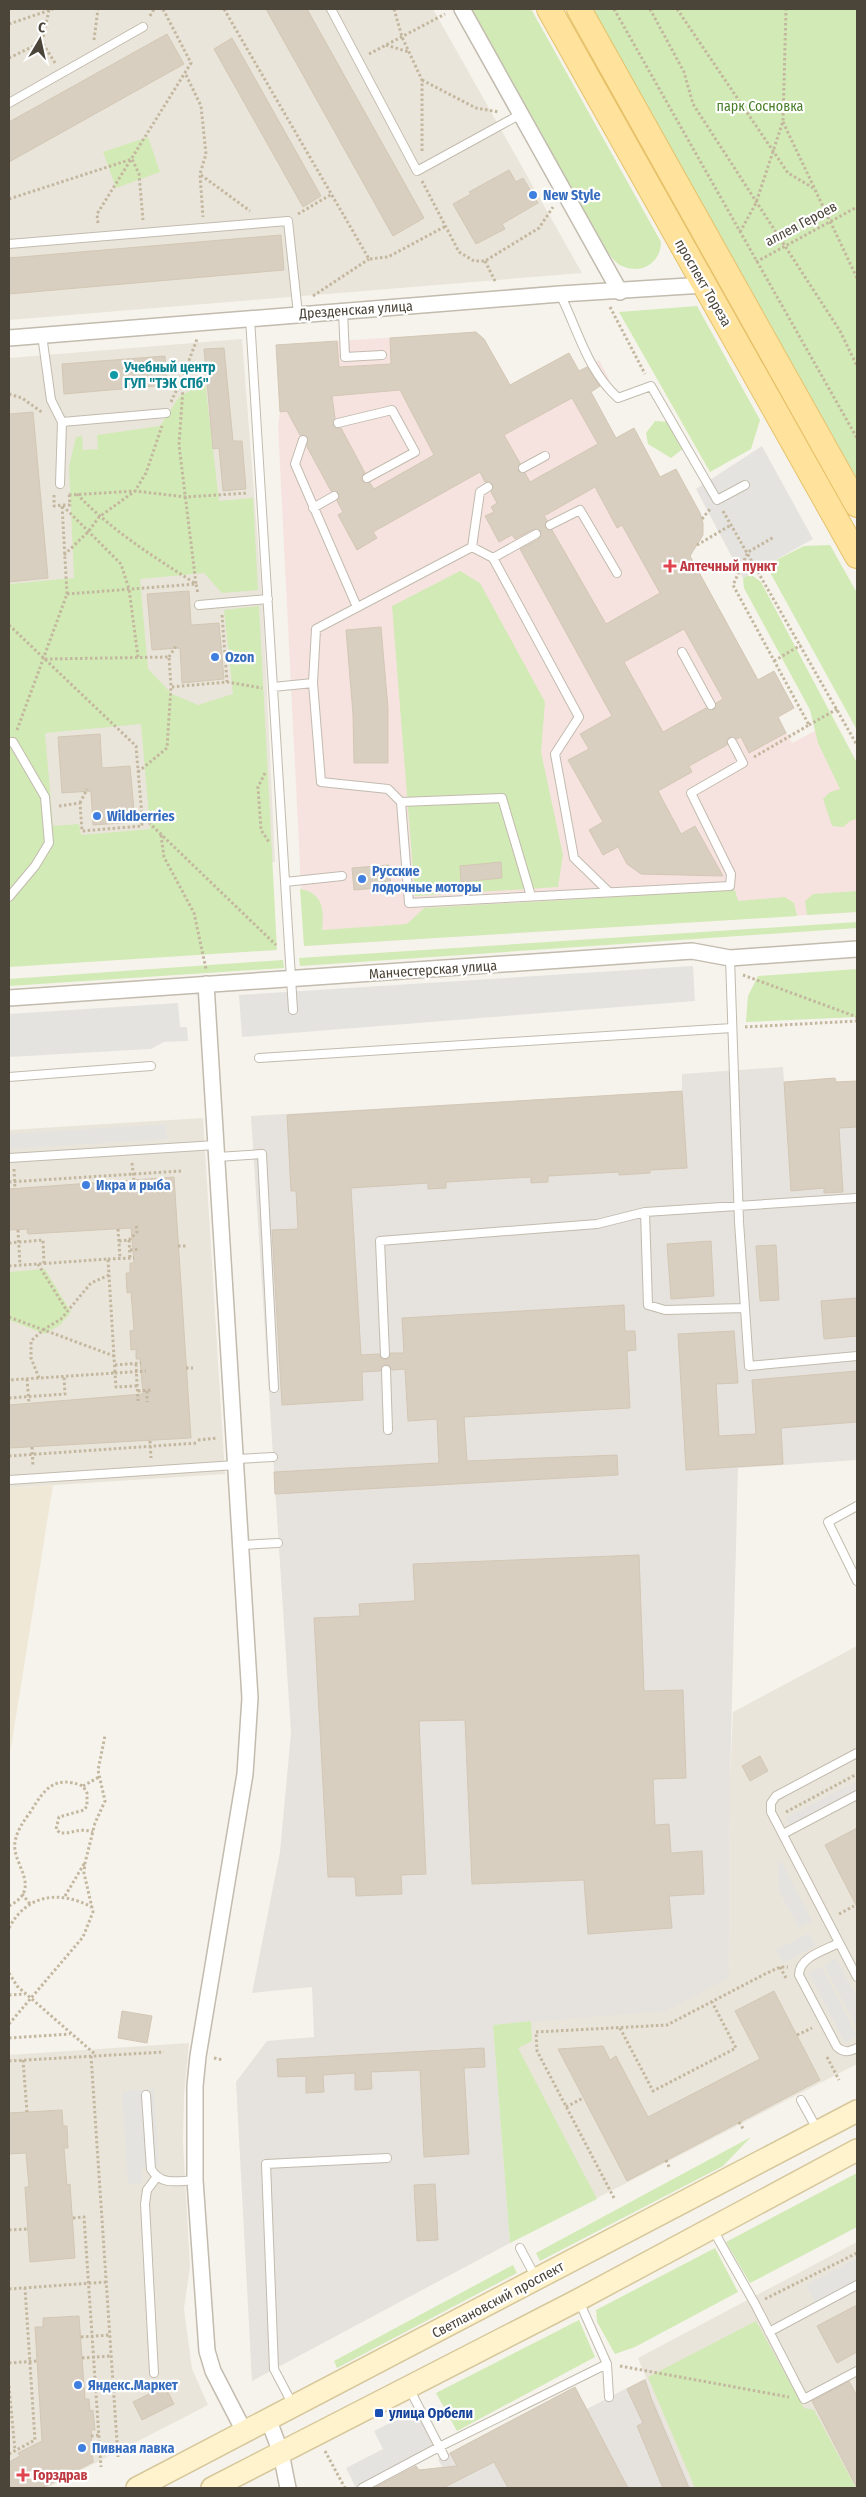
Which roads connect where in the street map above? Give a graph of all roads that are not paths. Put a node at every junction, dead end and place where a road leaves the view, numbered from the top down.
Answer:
1 (331, 9) edge
2 (462, 9) edge
3 (550, 9) edge
4 (579, 9) edge
5 (143, 27) dead end
6 (9, 103) edge
7 (521, 114) junction
8 (9, 244) edge
9 (704, 285) junction
10 (620, 292) junction
11 (560, 294) junction
12 (343, 311) junction
13 (298, 314) junction
14 (250, 318) junction
15 (42, 335) junction
16 (9, 338) edge
17 (382, 354) dead end
18 (166, 413) road end
19 (338, 423) dead end
20 (61, 424) junction
21 (303, 440) dead end
22 (545, 456) dead end
23 (523, 468) dead end
24 (367, 478) dead end
25 (60, 484) road end
26 (745, 485) dead end
27 (488, 487) dead end
28 (334, 496) dead end
29 (857, 505) edge
30 (313, 508) junction
31 (550, 525) dead end
32 (536, 534) dead end
33 (472, 547) junction
34 (857, 556) edge
35 (493, 558) junction
36 (617, 573) dead end
37 (268, 598) junction
38 (199, 605) road end
39 (357, 607) junction
40 (682, 652) dead end
41 (313, 683) junction
42 (273, 687) junction
43 (711, 705) dead end
44 (11, 742) edge
45 (732, 742) dead end
46 (401, 802) junction
47 (342, 876) dead end
48 (285, 882) junction
49 (609, 892) junction
50 (531, 896) junction
51 (9, 897) edge
52 (857, 950) edge
53 (730, 964) junction
54 (291, 980) junction
55 (206, 984) junction
56 (9, 998) edge
57 (294, 1010) dead end
58 (732, 1028) junction
59 (259, 1058) dead end
60 (152, 1066) dead end
61 (9, 1077) edge
62 (217, 1151) junction
63 (11, 1158) edge
64 (857, 1198) edge
65 (738, 1206) junction
66 (645, 1212) junction
67 (745, 1308) junction
68 (385, 1354) dead end
69 (857, 1356) edge
70 (386, 1370) dead end
71 (274, 1388) dead end
72 (388, 1430) dead end
73 (273, 1457) dead end
74 (237, 1462) junction
75 (9, 1480) edge
76 (857, 1506) edge
77 (278, 1543) dead end
78 (242, 1545) junction
79 (857, 1581) edge
80 (857, 1753) edge
81 (857, 1795) edge
82 (783, 1834) junction
83 (840, 1943) junction
84 (857, 1977) edge
85 (857, 2048) edge
86 (146, 2095) dead end
87 (802, 2100) dead end
88 (857, 2111) edge
89 (818, 2132) junction
90 (857, 2150) edge
91 (387, 2158) dead end
92 (156, 2178) junction
93 (195, 2180) junction
94 (711, 2226) junction
95 (520, 2248) dead end
96 (537, 2279) junction
97 (857, 2285) edge
98 (578, 2300) junction
99 (769, 2332) junction
100 (607, 2364) junction
101 (857, 2371) edge
102 (154, 2373) dead end
103 (409, 2388) junction
104 (610, 2396) dead end
105 (294, 2407) junction
106 (269, 2421) junction
107 (245, 2433) junction
108 (439, 2447) junction
109 (281, 2453) junction
110 (444, 2456) dead end
111 (138, 2488) edge
112 (212, 2488) edge
113 (288, 2488) edge
114 (362, 2488) edge

1 - 7 lane
2 - 7 street
3 - 9 main road, проспект Тореза
4 - 29 main road, проспект Тореза
5 - 6 lane
7 - 10 street
8 - 13 lane
9 - 10 street, Дрезденская улица
9 - 34 main road, проспект Тореза
10 - 11 street, Дрезденская улица
11 - 12 street, Дрезденская улица
11 - 26 lane
12 - 13 street, Дрезденская улица
12 - 17 lane
13 - 14 street, Дрезденская улица
14 - 15 street, Дрезденская улица
14 - 37 lane
15 - 16 street, Дрезденская улица
15 - 20 lane
18 - 20 lane
19 - 24 lane
20 - 25 lane
21 - 30 lane
22 - 23 lane
27 - 33 lane
28 - 30 lane
30 - 39 lane
31 - 36 lane
32 - 35 lane
33 - 35 lane
33 - 39 lane
35 - 49 lane
37 - 38 lane
37 - 42 lane
39 - 41 lane
40 - 43 lane
41 - 42 lane
41 - 46 lane
42 - 48 lane
44 - 51 lane
45 - 49 lane
46 - 50 lane
46 - 50 lane
47 - 48 lane
48 - 54 lane
49 - 50 lane
52 - 53 street, Манчестерская улица
53 - 54 street, Манчестерская улица
53 - 58 lane
54 - 55 street, Манчестерская улица
54 - 57 lane
55 - 56 street, Манчестерская улица
55 - 62 street
58 - 59 lane
58 - 65 lane
60 - 61 lane
62 - 63 lane
62 - 71 lane
62 - 74 street
64 - 65 lane
65 - 66 lane
65 - 67 lane
66 - 67 lane
66 - 68 lane
67 - 69 lane
70 - 72 lane
73 - 74 lane
74 - 75 lane
74 - 78 street
76 - 79 lane
77 - 78 lane
78 - 93 street
80 - 82 lane
81 - 82 lane
82 - 83 lane
83 - 84 lane
83 - 85 lane
86 - 92 lane
87 - 89 lane
88 - 89 main road, Светлановский проспект
89 - 96 main road, Светлановский проспект
90 - 94 main road
91 - 105 lane
92 - 93 lane
92 - 102 lane
93 - 107 street
94 - 98 main road
94 - 99 lane
95 - 96 lane
96 - 105 main road, Светлановский проспект
97 - 99 lane
98 - 100 lane
98 - 103 main road
99 - 101 lane
100 - 104 lane
100 - 108 lane
103 - 108 lane
103 - 109 main road
105 - 106 main road, Светлановский проспект
106 - 107 main road, Светлановский проспект
106 - 109 street
107 - 111 main road, Светлановский проспект
108 - 110 lane
108 - 114 lane
109 - 112 main road
109 - 113 street

